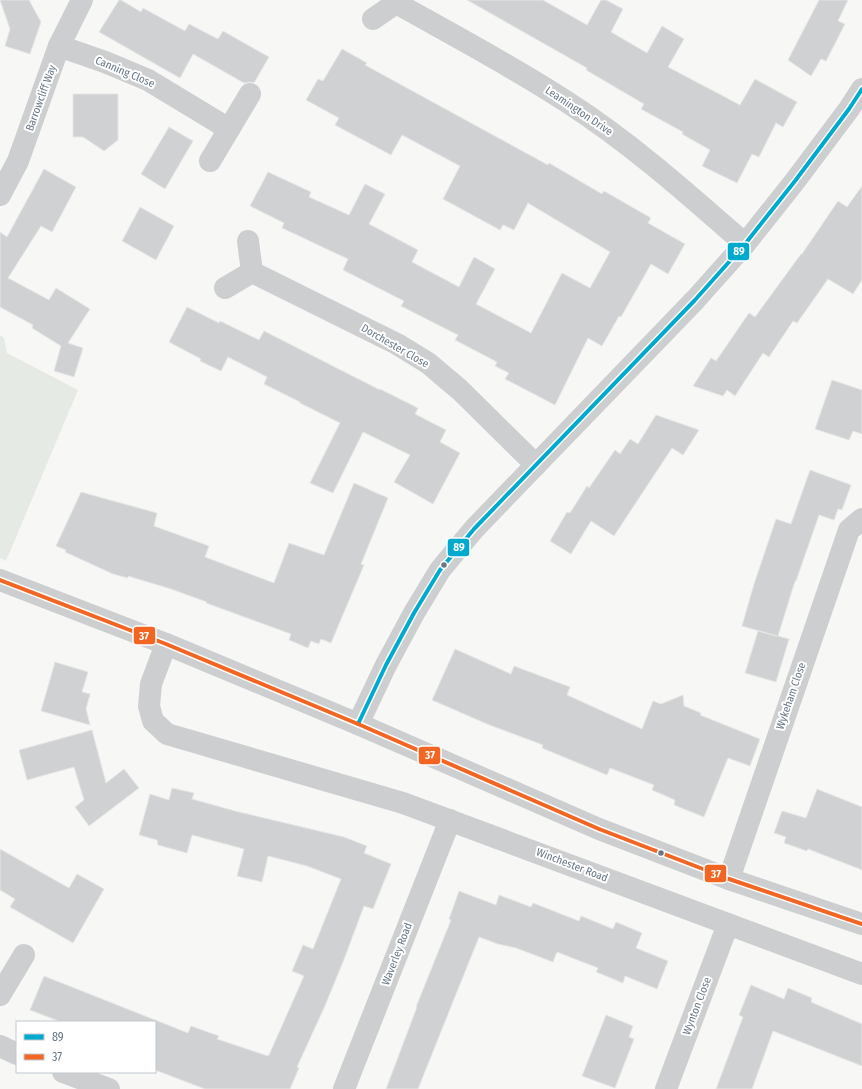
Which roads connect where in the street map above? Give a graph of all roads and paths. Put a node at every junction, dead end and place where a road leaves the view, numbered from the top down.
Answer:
1 (82, 0) edge
2 (396, 2) edge
3 (373, 19) dead end
4 (59, 46) junction
5 (862, 89) edge
6 (250, 94) dead end
7 (229, 129) junction
8 (210, 161) dead end
9 (0, 195) edge
10 (248, 241) dead end
11 (745, 244) junction
12 (252, 272) junction
13 (225, 288) dead end
14 (536, 465) junction
15 (862, 519) edge
16 (0, 580) edge
17 (166, 644) junction
18 (358, 724) junction
19 (450, 820) junction
20 (729, 879) junction
21 (728, 924) junction
22 (862, 924) edge
23 (24, 955) dead end
24 (862, 974) edge
25 (0, 995) edge
26 (0, 1046) edge
27 (16, 1054) edge
28 (66, 1073) edge
29 (109, 1089) edge
30 (344, 1089) edge
31 (666, 1089) edge

1 - 4 street, Barrowcliff Way
2 - 3 street, Leamington Drive
2 - 11 street, Leamington Drive
4 - 7 street, Canning Close
4 - 9 street, Barrowcliff Way
5 - 11 street
6 - 7 street
7 - 8 street
10 - 12 street
11 - 14 street
12 - 13 street
12 - 14 street, Dorchester Close
14 - 18 street
15 - 20 street, Wykeham Close
16 - 17 street
17 - 18 street
17 - 19 street, Winchester Road
18 - 20 street
19 - 21 street, Winchester Road
19 - 30 street, Waverley Road
20 - 22 street
21 - 24 street, Winchester Road
21 - 31 street, Wynton Close
23 - 25 street
26 - 27 street
28 - 29 street

